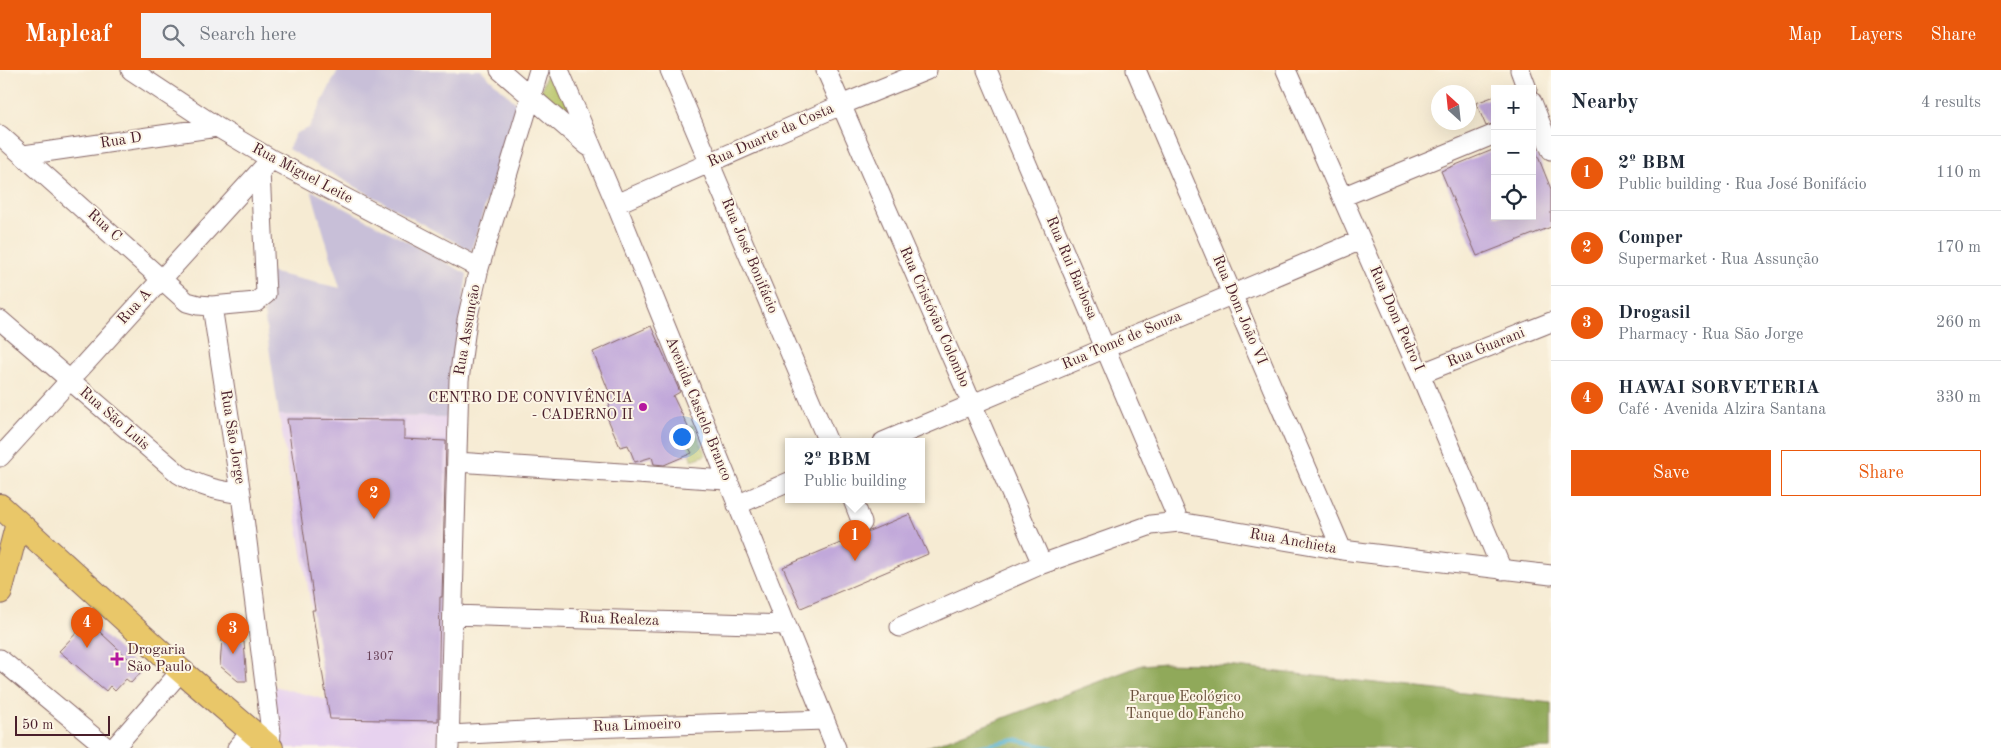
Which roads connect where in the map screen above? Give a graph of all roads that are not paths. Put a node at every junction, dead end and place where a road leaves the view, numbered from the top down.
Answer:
1 (131, 70) edge
2 (500, 70) edge
3 (539, 70) edge
4 (559, 70) edge
5 (670, 70) edge
6 (826, 70) edge
7 (927, 70) edge
8 (987, 70) edge
9 (1136, 70) edge
10 (1286, 70) edge
11 (1520, 70) edge
12 (1526, 85) edge
13 (530, 97) junction
14 (841, 105) junction
15 (1538, 114) edge
16 (217, 127) junction
17 (0, 135) edge
18 (1491, 136) edge
19 (591, 148) junction
20 (1551, 150) edge
21 (24, 156) junction
22 (710, 163) junction
23 (266, 165) junction
24 (1342, 197) junction
25 (616, 204) junction
26 (1361, 240) junction
27 (479, 268) junction
28 (161, 278) junction
29 (1232, 294) junction
30 (212, 306) junction
31 (1551, 322) edge
32 (4, 331) edge
33 (1106, 348) junction
34 (1420, 374) junction
35 (69, 380) junction
36 (972, 404) junction
37 (826, 438) edge
38 (892, 438) edge
39 (0, 457) edge
40 (457, 462) junction
41 (726, 480) junction
42 (785, 484) edge
43 (240, 494) junction
44 (854, 503) edge
45 (737, 505) junction
46 (0, 506) edge
47 (1179, 522) junction
48 (18, 523) junction
49 (862, 523) dead end
50 (1342, 550) junction
51 (1042, 564) junction
52 (1502, 570) junction
53 (1551, 575) edge
54 (0, 592) edge
55 (453, 615) junction
56 (786, 625) junction
57 (900, 627) dead end
58 (0, 659) edge
59 (181, 670) junction
60 (825, 720) junction
61 (245, 740) edge
62 (449, 742) edge
63 (106, 748) edge
64 (114, 748) edge
65 (271, 748) edge
66 (836, 748) edge

1 - 16 street, Rua Miguel Leite
2 - 13 street
3 - 13 street, Rua Assunção
4 - 19 street, Avenida Castelo Branco
5 - 22 street, Rua José Bonifácio
6 - 14 street, Rua Cristóvão Colombo
7 - 14 street, Rua Duarte da Costa
8 - 33 street, Rua Rui Barbosa
9 - 29 street, Rua Dom João VI
10 - 24 street, Rua Dom Pedro I
11 - 12 street
13 - 19 street
13 - 27 street, Rua Assunção
14 - 22 street, Rua Duarte da Costa
14 - 36 street, Rua Cristóvão Colombo
15 - 20 street
16 - 21 street, Rua D
16 - 23 street, Rua Miguel Leite
17 - 21 street, Rua C
18 - 24 street
19 - 25 street, Avenida Castelo Branco
21 - 28 street, Rua C
22 - 25 street, Rua Duarte da Costa
22 - 37 street, Rua José Bonifácio
23 - 27 street, Rua Miguel Leite
23 - 28 street, Rua A
23 - 30 street
24 - 26 street, Rua Dom Pedro I
25 - 41 street, Avenida Castelo Branco
26 - 29 street, Rua Tomé de Souza
26 - 34 street, Rua Dom Pedro I
27 - 40 street, Rua Assunção
28 - 30 street, Rua C
28 - 35 street, Rua A
29 - 33 street, Rua Tomé de Souza
29 - 50 street, Rua Dom João VI
30 - 43 street, Rua São Jorge
31 - 34 street, Rua Guarani
32 - 35 street, Rua São Luis
33 - 36 street, Rua Tomé de Souza
33 - 47 street, Rua Rui Barbosa
34 - 52 street, Rua Dom Pedro I
35 - 39 street, Rua A
35 - 43 street, Rua São Luis
36 - 38 street, Rua Tomé de Souza
36 - 51 street, Rua Cristóvão Colombo
40 - 41 street
40 - 55 street, Rua Assunção
41 - 45 street, Avenida Castelo Branco
42 - 45 street
43 - 65 street, Rua São Jorge
44 - 49 street
45 - 56 street, Avenida Castelo Branco
46 - 48 main road
47 - 50 street, Rua Anchieta
47 - 51 street, Rua Anchieta
48 - 54 main road
48 - 59 main road
50 - 52 street, Rua Anchieta
51 - 57 street, Rua Anchieta
52 - 53 street, Rua Anchieta
55 - 56 street, Rua Realeza
55 - 62 street, Rua Assunção
56 - 60 street, Avenida Castelo Branco
58 - 63 street
59 - 61 main road
59 - 64 street
60 - 62 street, Rua Limoeiro
60 - 66 street, Avenida Castelo Branco
61 - 65 main road

